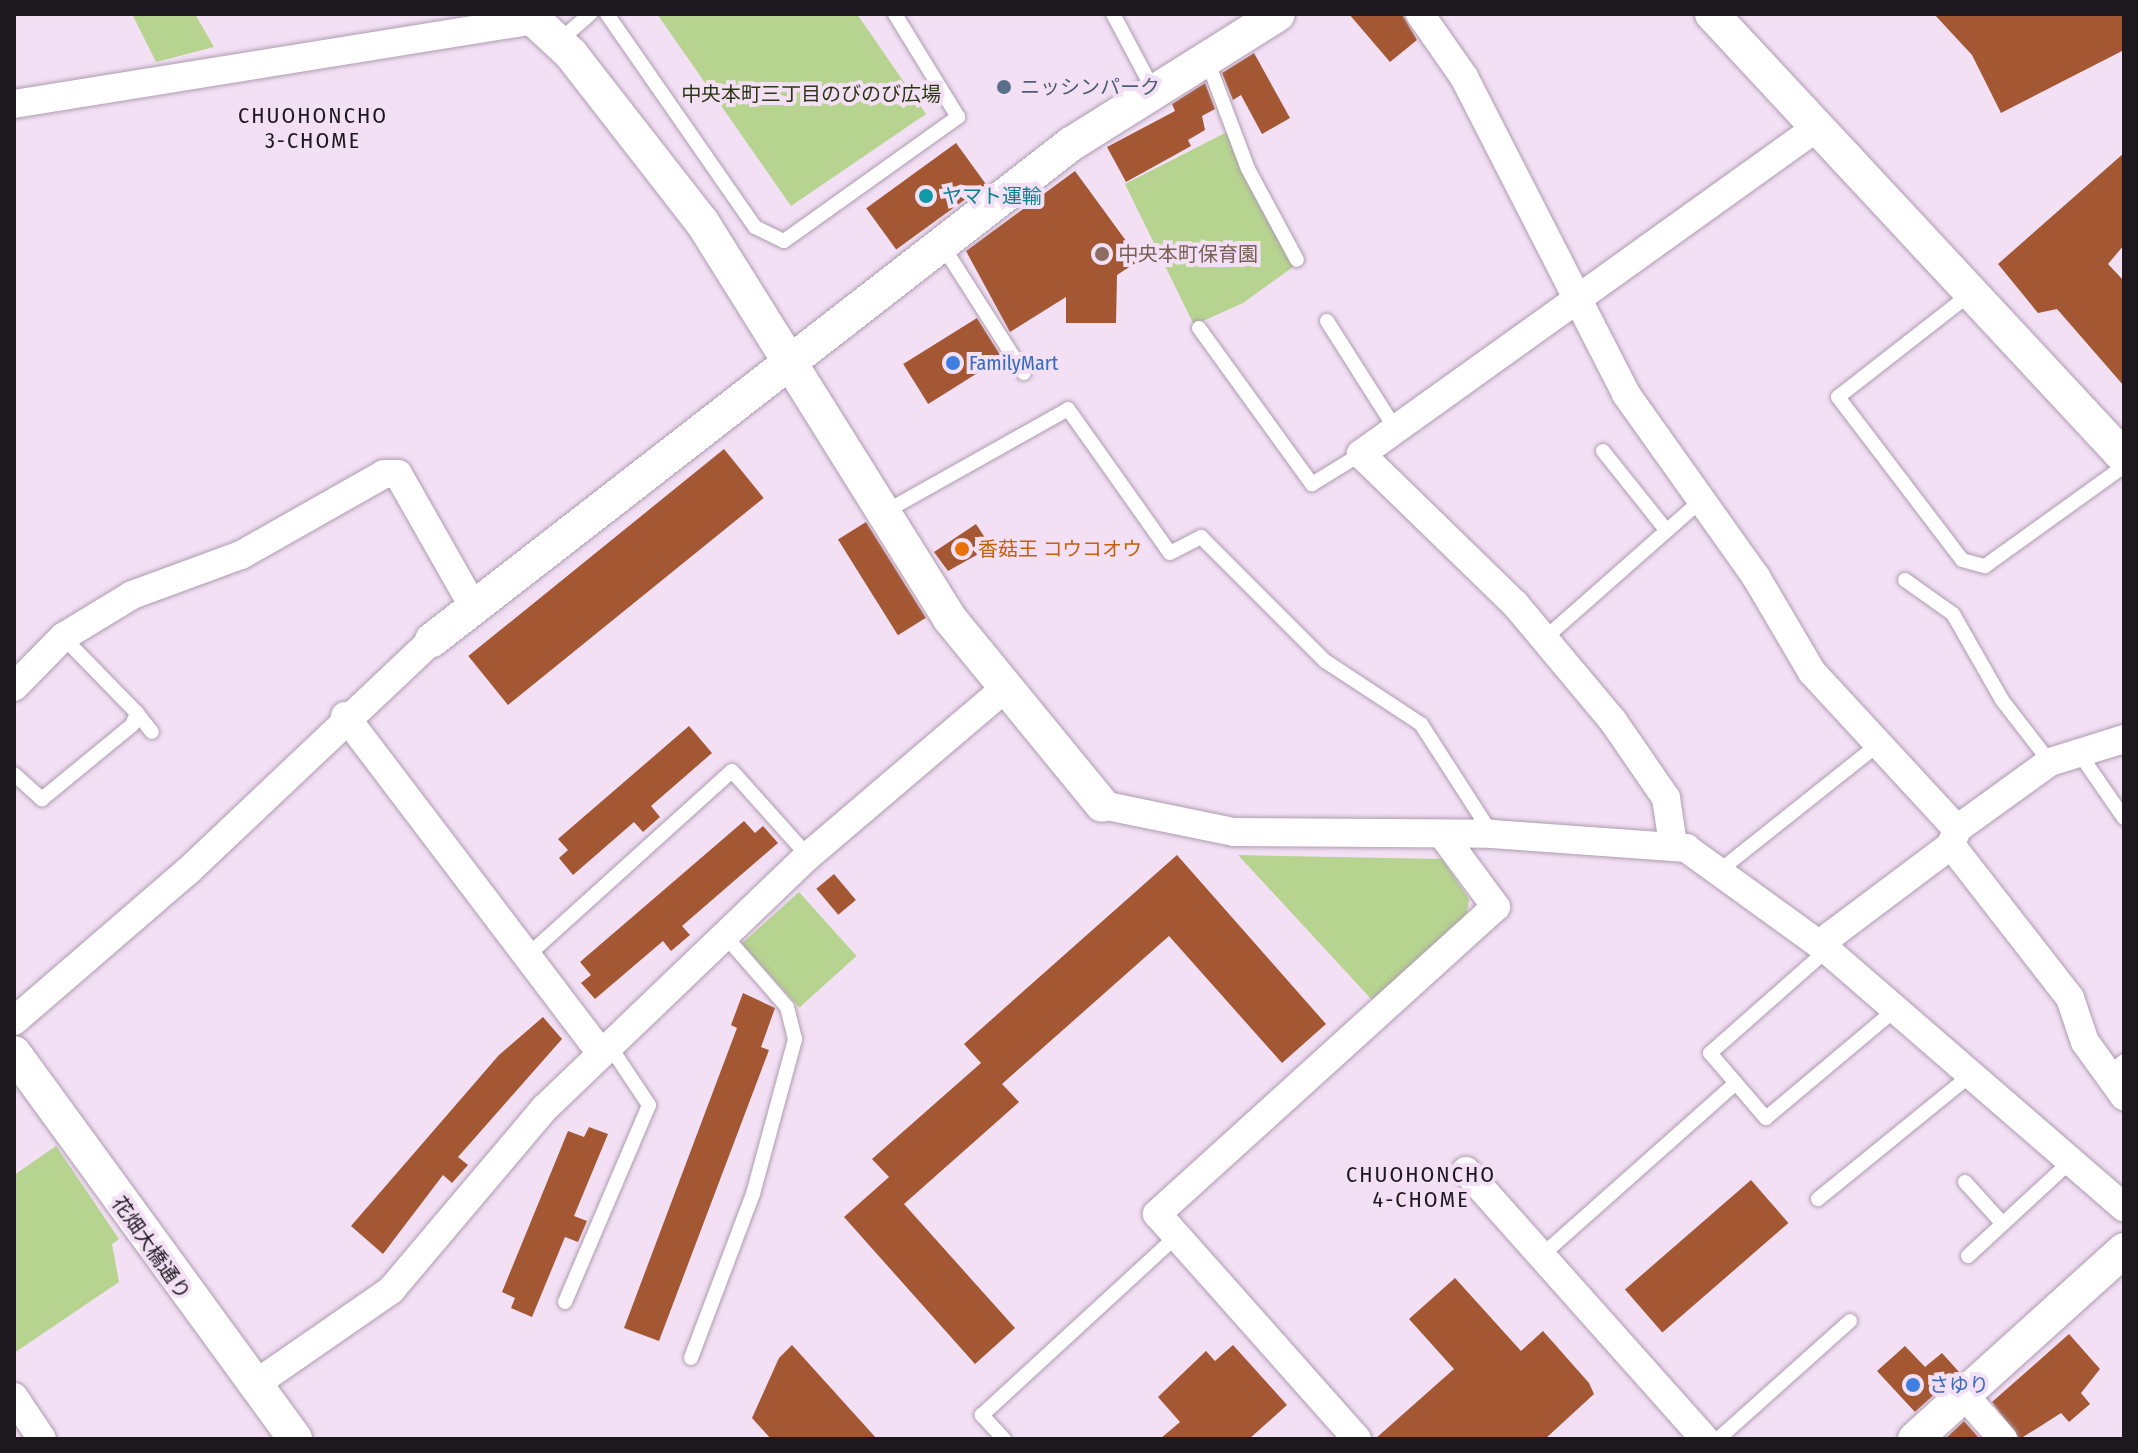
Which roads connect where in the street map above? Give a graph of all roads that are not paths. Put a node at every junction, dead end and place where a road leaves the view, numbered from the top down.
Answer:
1 (590, 14) edge
2 (607, 14) edge
3 (895, 14) edge
4 (1113, 14) edge
5 (1278, 14) edge
6 (1420, 14) edge
7 (1712, 14) edge
8 (540, 25) edge
9 (1207, 60) junction
10 (1154, 91) junction
11 (14, 104) edge
12 (1816, 128) junction
13 (941, 244) junction
14 (1297, 260) dead end
15 (1970, 294) junction
16 (1581, 299) junction
17 (1327, 321) dead end
18 (1199, 328) dead end
19 (787, 363) junction
20 (1024, 373) dead end
21 (1395, 428) junction
22 (1603, 451) dead end
23 (1361, 454) junction
24 (2124, 457) edge
25 (2124, 466) edge
26 (1703, 499) junction
27 (883, 513) junction
28 (1666, 530) junction
29 (1905, 580) dead end
30 (474, 608) junction
31 (63, 637) junction
32 (1544, 639) junction
33 (432, 640) joint
34 (14, 687) edge
35 (1003, 690) junction
36 (137, 713) junction
37 (345, 716) junction
38 (152, 732) dead end
39 (2124, 739) edge
40 (1875, 747) junction
41 (2079, 753) junction
42 (2050, 762) junction
43 (14, 774) edge
44 (1102, 805) joint
45 (2124, 818) edge
46 (1492, 834) junction
47 (1954, 837) junction
48 (1445, 838) junction
49 (1673, 844) junction
50 (808, 856) junction
51 (1719, 871) junction
52 (725, 936) junction
53 (1827, 950) junction
54 (527, 956) junction
55 (1897, 1008) junction
56 (14, 1021) edge
57 (605, 1049) junction
58 (14, 1053) edge
59 (1972, 1074) junction
60 (2119, 1077) edge
61 (1736, 1083) junction
62 (2073, 1160) junction
63 (1466, 1171) dead end
64 (1965, 1182) dead end
65 (1818, 1199) dead end
66 (2124, 1207) edge
67 (2002, 1223) junction
68 (1177, 1236) junction
69 (2124, 1250) edge
70 (1542, 1255) junction
71 (1968, 1256) dead end
72 (565, 1302) dead end
73 (1850, 1321) dead end
74 (691, 1358) dead end
75 (254, 1385) junction
76 (1964, 1395) junction
77 (14, 1397) edge
78 (42, 1439) edge
79 (295, 1439) edge
80 (1004, 1439) edge
81 (1357, 1439) edge
82 (1705, 1439) edge
83 (1718, 1439) edge
84 (1915, 1439) edge
85 (2003, 1439) edge

1 - 8 lane
2 - 3 lane
4 - 10 lane
5 - 9 street
6 - 16 street
7 - 12 street
8 - 11 street
8 - 19 street
9 - 10 street
9 - 14 lane
10 - 13 street
12 - 15 street
12 - 16 street
13 - 19 street
13 - 20 lane
15 - 24 street
15 - 25 lane
16 - 21 street
16 - 26 street
17 - 21 lane
18 - 23 lane
19 - 27 street
19 - 30 street
21 - 23 street
22 - 28 lane
23 - 32 street
26 - 28 lane
26 - 40 street
27 - 35 street
27 - 46 lane
28 - 32 lane
29 - 42 lane
30 - 31 street
30 - 33 street
31 - 34 street
31 - 36 lane
32 - 49 street
33 - 37 street
35 - 44 street
35 - 50 street
36 - 38 lane
36 - 43 lane
37 - 54 street
37 - 56 street
39 - 41 street
40 - 47 street
40 - 51 lane
41 - 42 street
41 - 45 lane
42 - 47 street
44 - 48 street
46 - 48 street
46 - 49 street
47 - 53 street
47 - 60 street
48 - 68 street
49 - 51 street
50 - 52 street
50 - 54 lane
51 - 53 street
52 - 57 street
52 - 74 lane
53 - 55 street
53 - 61 lane
54 - 57 street
55 - 59 street
55 - 61 lane
57 - 72 lane
57 - 75 street
58 - 75 street, 花畑大橋通り
59 - 62 street
59 - 65 lane
61 - 70 lane
62 - 66 street
62 - 67 lane
63 - 70 street
64 - 67 lane
67 - 71 lane
68 - 80 lane
68 - 81 street
69 - 76 street
70 - 82 street
73 - 83 lane
75 - 79 street, 花畑大橋通り
76 - 84 street
76 - 85 street
77 - 78 street

